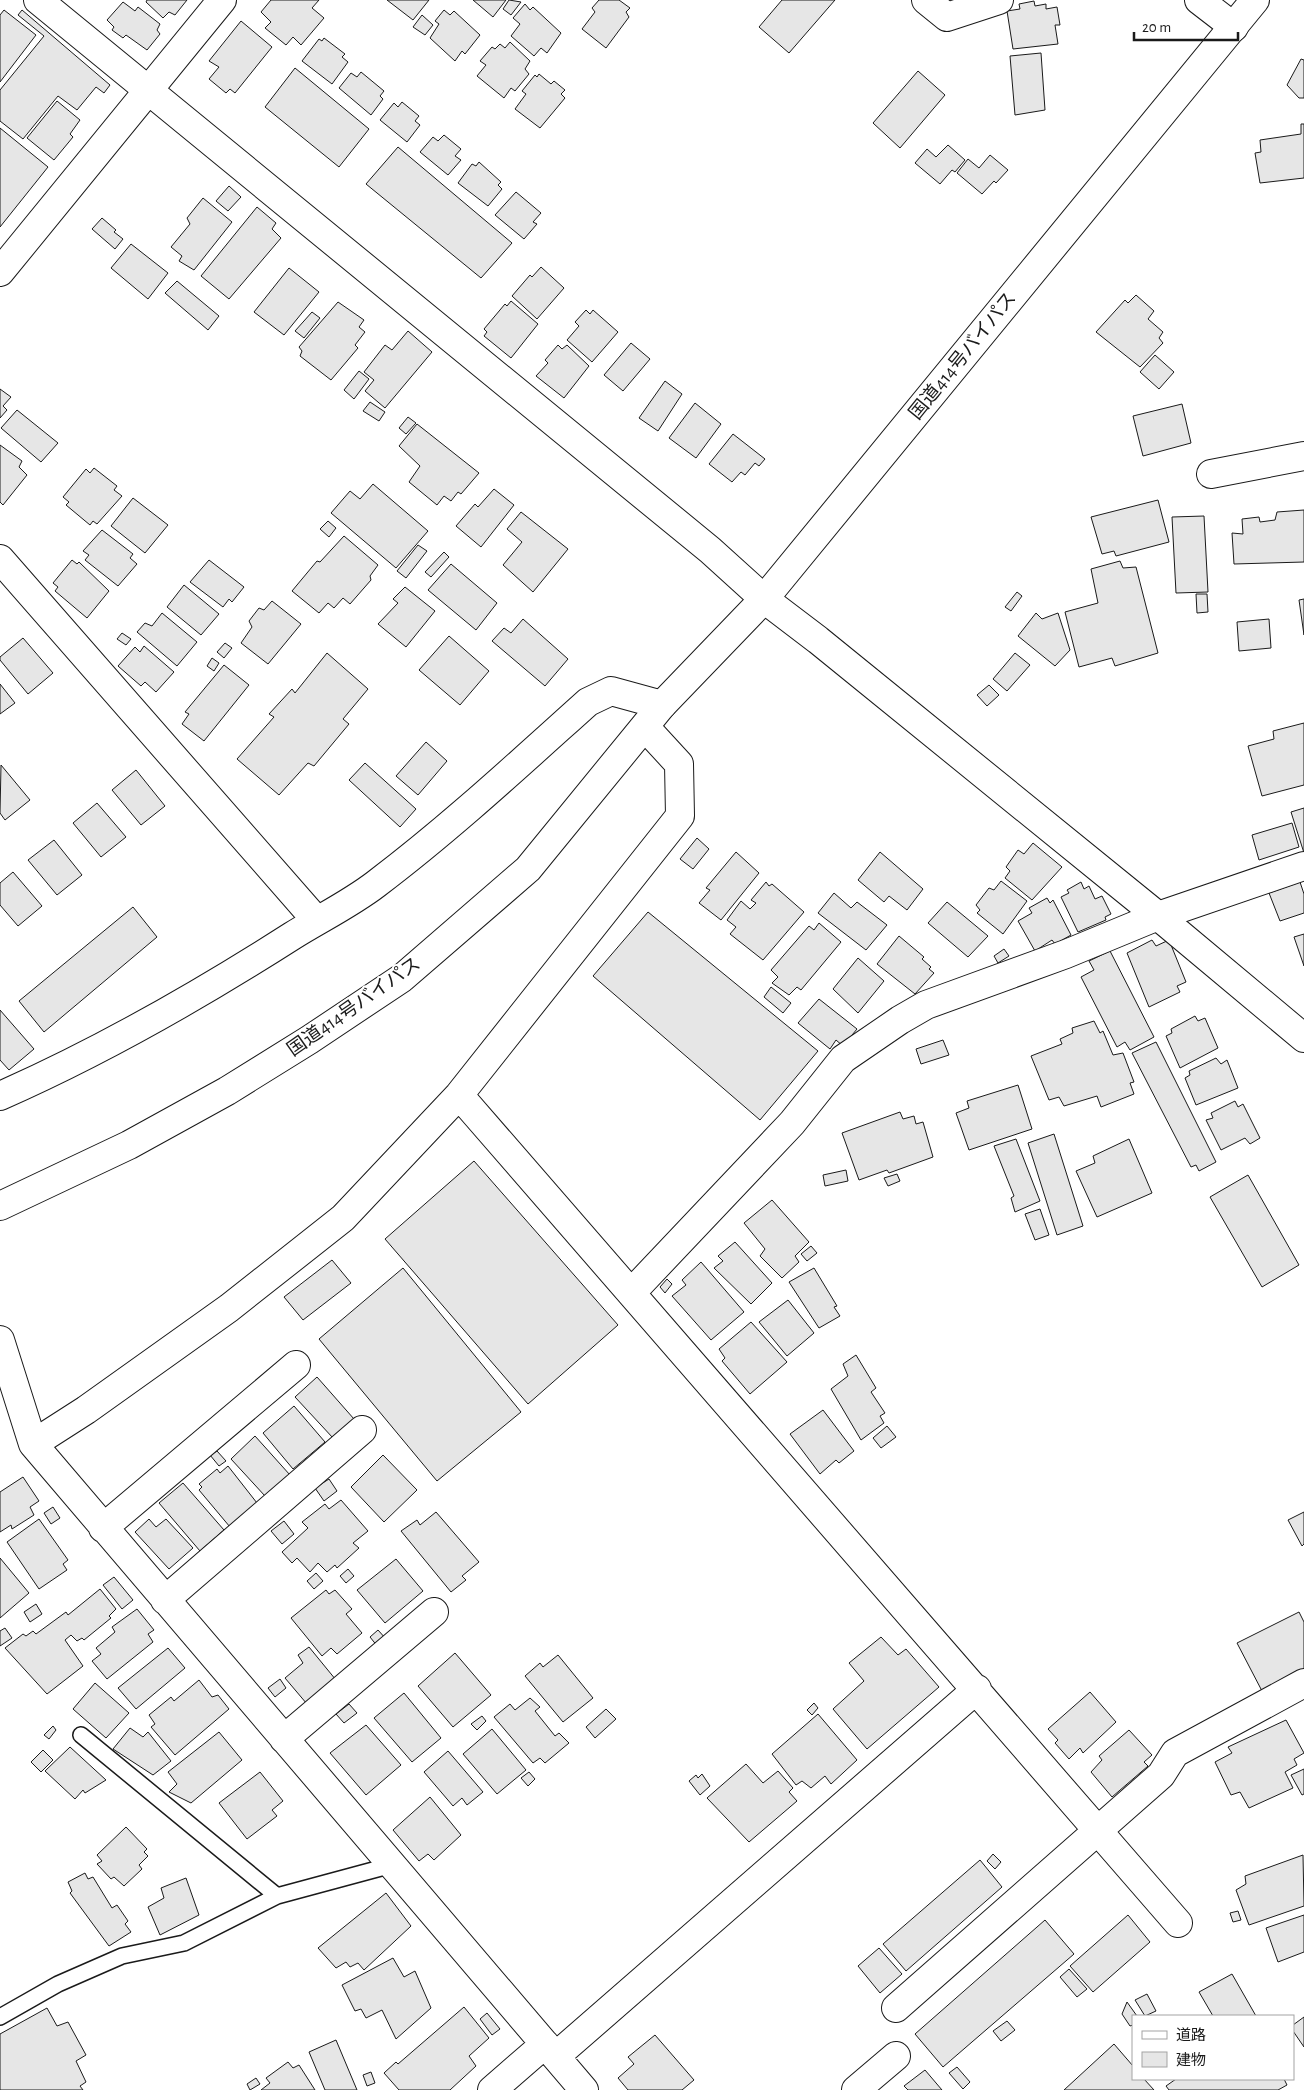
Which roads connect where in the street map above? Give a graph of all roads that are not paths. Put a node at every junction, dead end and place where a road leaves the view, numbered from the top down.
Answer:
1 (38, 0) edge
2 (222, 0) edge
3 (926, 0) edge
4 (999, 0) edge
5 (1199, 0) edge
6 (1255, 0) edge
7 (1234, 26) junction
8 (150, 90) junction
9 (0, 272) edge
10 (1304, 456) edge
11 (1211, 474) dead end
12 (0, 559) edge
13 (764, 599) junction
14 (662, 705) junction
15 (645, 727) junction
16 (1304, 866) edge
17 (1158, 916) junction
18 (317, 921) junction
19 (1304, 1038) edge
20 (459, 1095) junction
21 (0, 1096) edge
22 (0, 1206) edge
23 (632, 1292) junction
24 (0, 1340) edge
25 (296, 1365) dead end
26 (362, 1430) dead end
27 (33, 1444) junction
28 (103, 1528) junction
29 (165, 1600) junction
30 (434, 1612) dead end
31 (1304, 1683) edge
32 (977, 1689) junction
33 (82, 1735) dead end
34 (284, 1740) junction
35 (1098, 1830) junction
36 (392, 1865) junction
37 (277, 1896) junction
38 (1178, 1923) dead end
39 (896, 2008) dead end
40 (0, 2017) edge
41 (551, 2050) junction
42 (896, 2056) dead end
43 (492, 2090) edge
44 (584, 2090) edge
45 (856, 2090) edge

1 - 8 main road
2 - 8 main road
3 - 4 main road
5 - 7 main road
6 - 7 main road, 国道414号バイパス
7 - 13 main road, 国道414号バイパス
8 - 9 main road
8 - 13 main road
10 - 11 main road
12 - 18 main road
13 - 14 main road, 国道414号バイパス
13 - 17 main road
14 - 15 main road, 国道414号バイパス
14 - 18 main road
15 - 20 main road
15 - 22 main road, 国道414号バイパス
16 - 17 main road
17 - 19 main road
17 - 23 main road
18 - 21 main road
20 - 23 main road
20 - 27 main road
23 - 32 main road
24 - 27 main road
25 - 28 main road
26 - 29 main road
27 - 28 main road
28 - 29 main road
29 - 34 main road
30 - 34 main road
31 - 35 main road
32 - 35 main road
32 - 41 main road
33 - 37 lane
34 - 36 main road
35 - 38 main road
35 - 39 main road
36 - 37 lane
36 - 41 main road
37 - 40 lane
41 - 43 main road
41 - 44 main road
42 - 45 main road

